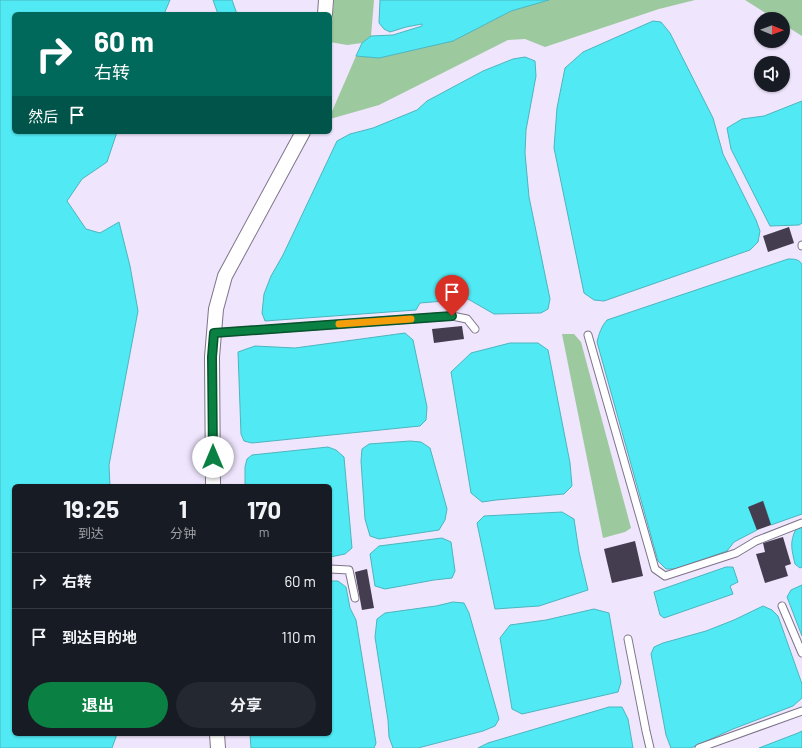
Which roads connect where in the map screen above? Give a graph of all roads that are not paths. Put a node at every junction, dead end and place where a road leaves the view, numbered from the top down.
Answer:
1 (326, 0) edge
2 (325, 12) edge
3 (302, 134) edge
4 (476, 329) dead end
5 (214, 333) junction
6 (588, 335) dead end
7 (213, 484) edge
8 (802, 523) edge
9 (332, 569) edge
10 (355, 598) dead end
11 (782, 606) dead end
12 (628, 639) dead end
13 (802, 653) edge
14 (802, 711) edge
15 (217, 736) edge
16 (218, 748) edge
17 (650, 748) edge
18 (699, 748) edge

1 - 2 street
3 - 5 street
4 - 5 lane
5 - 7 street
6 - 8 lane
9 - 10 lane
11 - 13 lane
12 - 17 lane
14 - 18 lane
15 - 16 street

